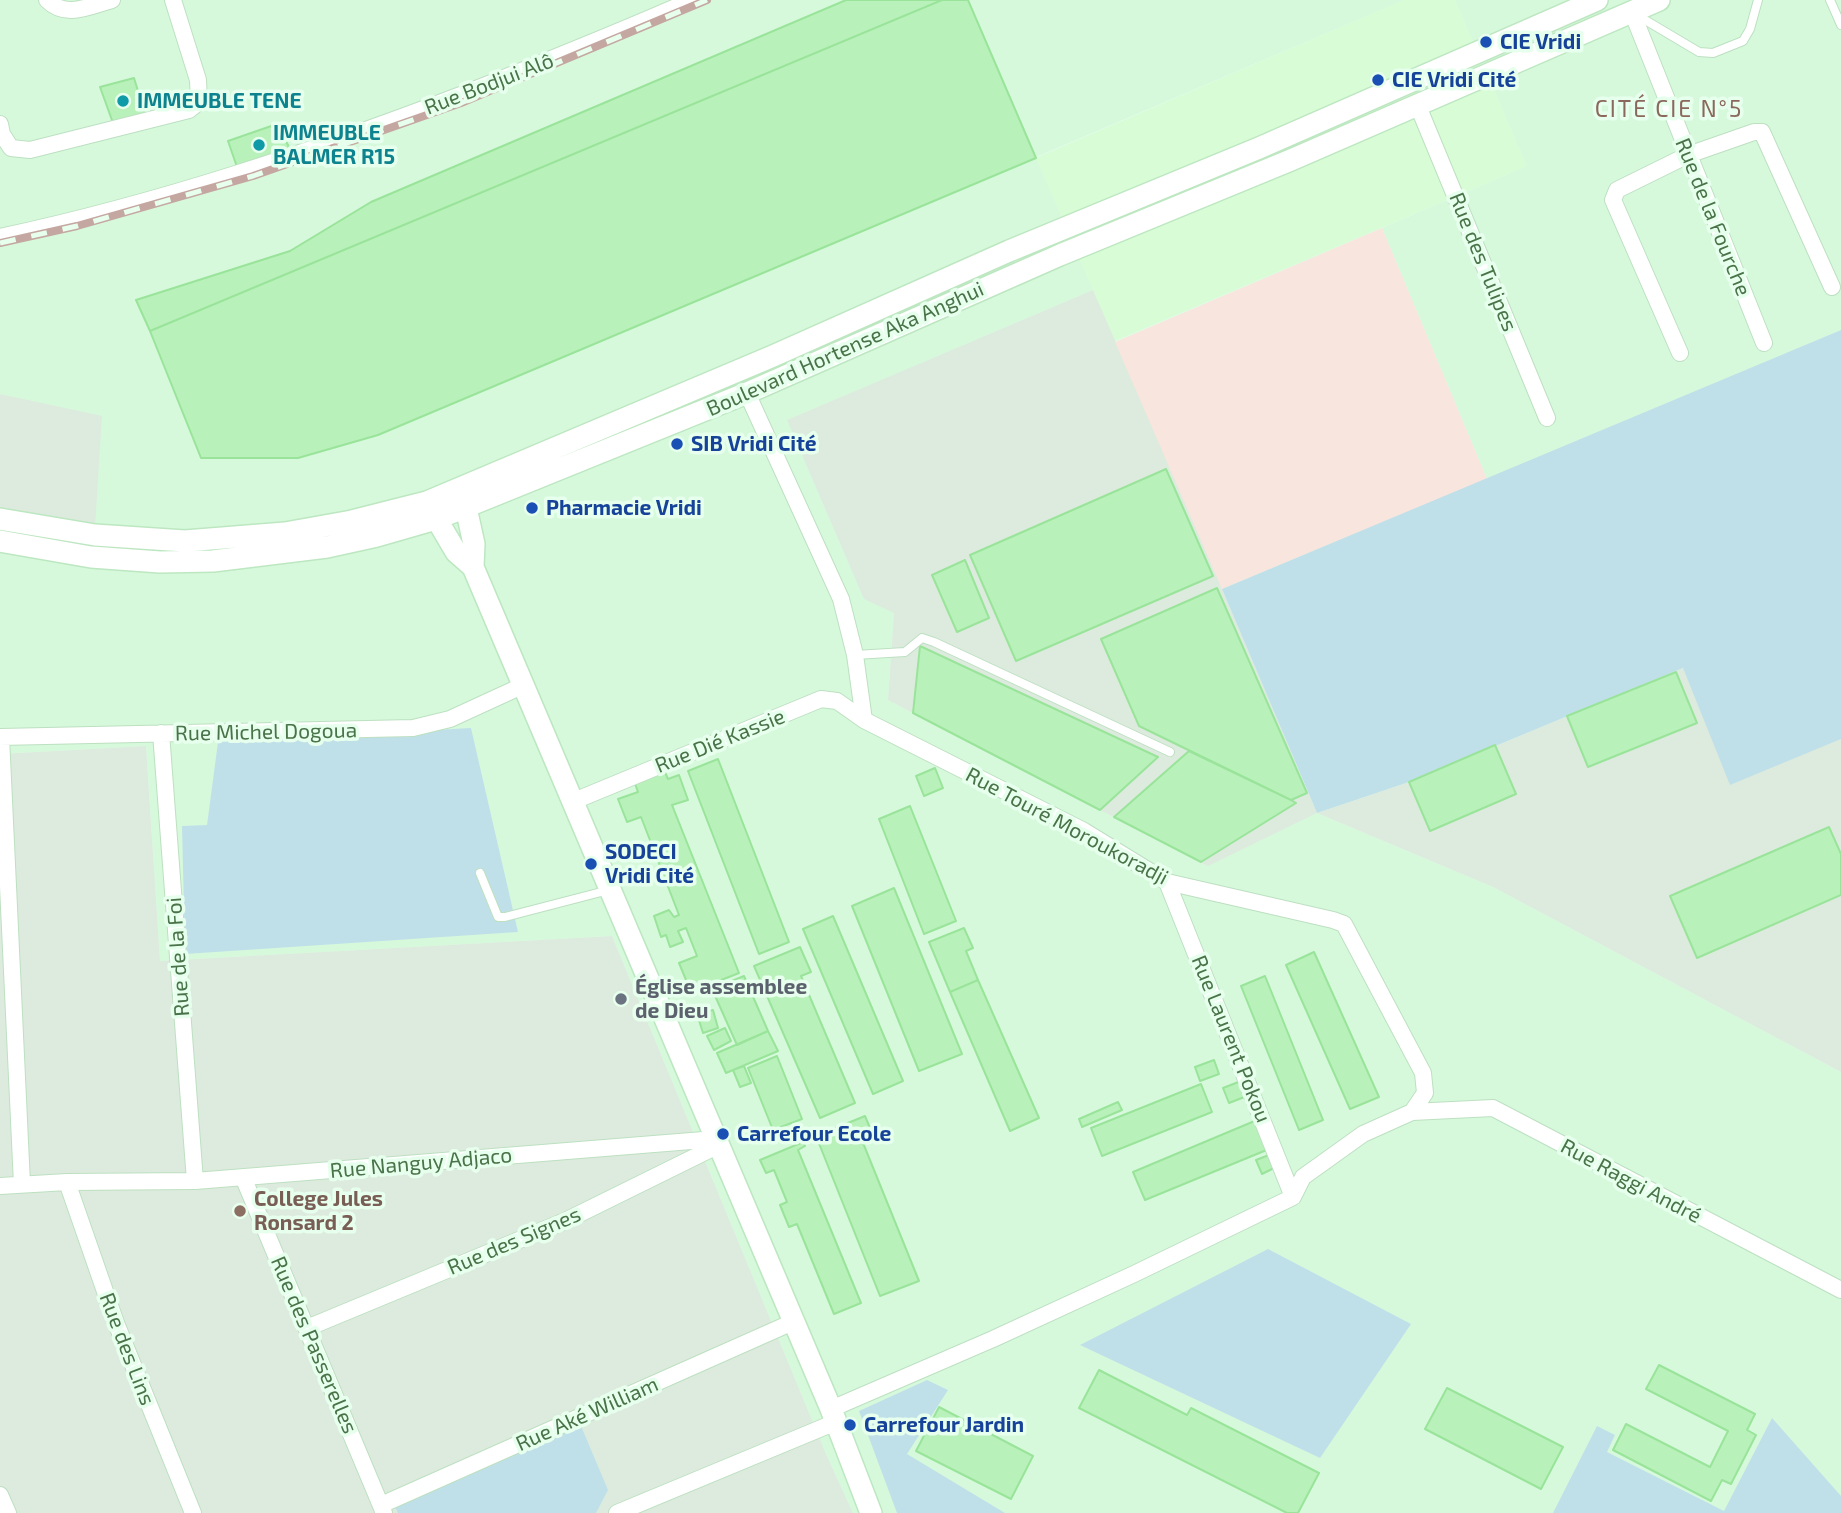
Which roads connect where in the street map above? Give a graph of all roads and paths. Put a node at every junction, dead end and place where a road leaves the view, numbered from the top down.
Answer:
1 (47, 0) edge
2 (112, 0) edge
3 (173, 0) edge
4 (692, 0) edge
5 (1597, 0) edge
6 (1659, 0) edge
7 (1758, 0) edge
8 (1830, 0) edge
9 (1632, 12) junction
10 (1841, 25) edge
11 (1418, 106) junction
12 (0, 124) edge
13 (1688, 155) junction
14 (0, 237) edge
15 (1832, 288) dead end
16 (1765, 343) dead end
17 (1680, 353) dead end
18 (747, 393) junction
19 (1547, 418) dead end
20 (465, 498) junction
21 (432, 510) junction
22 (0, 519) edge
23 (0, 541) edge
24 (473, 567) junction
25 (855, 655) junction
26 (524, 685) junction
27 (864, 720) junction
28 (160, 733) junction
29 (0, 737) edge
30 (1170, 752) dead end
31 (574, 801) junction
32 (480, 873) dead end
33 (1167, 882) junction
34 (611, 890) junction
35 (1412, 1112) junction
36 (717, 1142) junction
37 (243, 1177) junction
38 (195, 1181) junction
39 (67, 1182) junction
40 (22, 1184) junction
41 (0, 1186) edge
42 (1293, 1197) junction
43 (1841, 1290) edge
44 (793, 1321) junction
45 (307, 1328) junction
46 (833, 1415) junction
47 (0, 1495) edge
48 (382, 1509) edge
49 (8, 1513) edge
50 (193, 1513) edge
51 (618, 1513) edge
52 (871, 1513) edge

1 - 2 street
3 - 12 street
4 - 14 street, Rue Bodjui Alô
5 - 20 main road, Boulevard Hortense Aka Anghui
6 - 9 main road, Boulevard Hortense Aka Anghui
7 - 9 lane
8 - 10 lane
9 - 11 main road, Boulevard Hortense Aka Anghui
9 - 13 street, Rue de la Fourche
11 - 18 main road, Boulevard Hortense Aka Anghui
11 - 19 street, Rue des Tulipes
13 - 15 street
13 - 16 street, Rue de la Fourche
13 - 17 street
18 - 20 main road, Boulevard Hortense Aka Anghui
18 - 25 street
20 - 21 main road, Boulevard Hortense Aka Anghui
20 - 24 main road
21 - 22 main road, Boulevard Hortense Aka Anghui
21 - 23 main road, Boulevard Hortense Aka Anghui
21 - 24 main road
24 - 26 main road
25 - 27 street
25 - 30 lane
26 - 28 street, Rue Michel Dogoua
26 - 31 main road
27 - 31 street, Rue Dié Kassie
27 - 33 street, Rue Touré Moroukoradji
28 - 29 street, Rue Michel Dogoua
28 - 38 street, Rue de la Foi
29 - 40 street
31 - 34 main road
32 - 34 lane
33 - 35 street, Rue Touré Moroukoradji
33 - 42 street, Rue Laurent Pokou
34 - 36 main road
35 - 42 street
35 - 43 street, Rue Raggi André
36 - 37 street, Rue Nanguy Adjaco
36 - 44 main road
36 - 45 street, Rue des Signes
37 - 38 street, Rue Nanguy Adjaco
37 - 45 street, Rue des Passerelles
38 - 39 street, Rue Nanguy Adjaco
39 - 40 street, Rue Nanguy Adjaco
39 - 50 street, Rue des Lins
40 - 41 street, Rue Nanguy Adjaco
42 - 46 street
44 - 46 main road
44 - 48 street, Rue Aké William
45 - 48 street, Rue des Passerelles
46 - 51 street
46 - 52 main road
47 - 49 street

